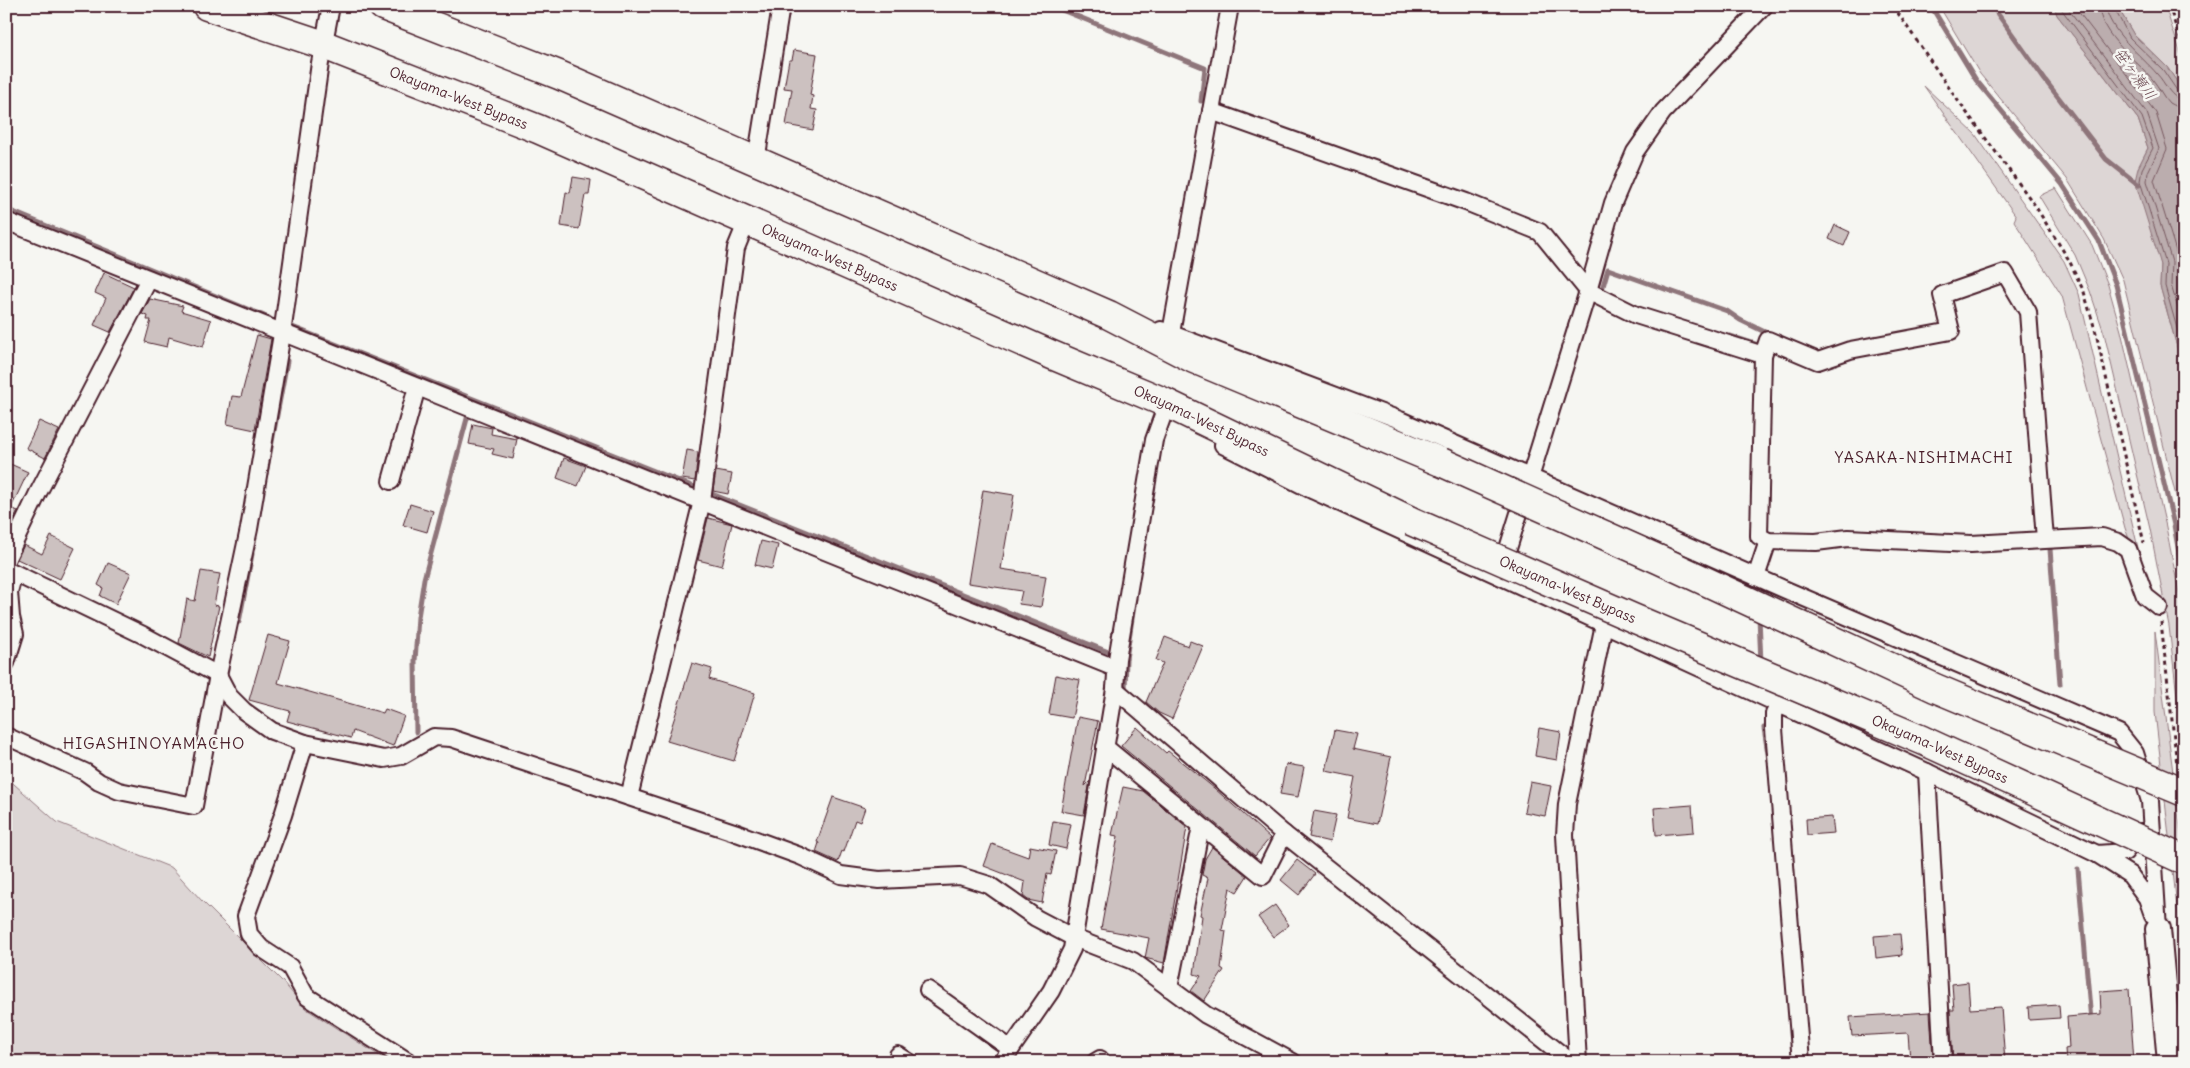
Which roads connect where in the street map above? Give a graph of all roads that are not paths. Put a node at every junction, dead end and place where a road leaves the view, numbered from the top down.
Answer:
1 (207, 6) edge
2 (331, 6) edge
3 (383, 6) edge
4 (781, 6) edge
5 (1230, 6) edge
6 (1764, 6) edge
7 (324, 45) junction
8 (1211, 111) junction
9 (756, 161) junction
10 (6, 221) edge
11 (747, 221) junction
12 (149, 279) junction
13 (1588, 291) junction
14 (1109, 315) junction
15 (1171, 333) junction
16 (282, 334) junction
17 (1052, 355) junction
18 (1763, 355) junction
19 (418, 388) junction
20 (1163, 415) junction
21 (1531, 478) junction
22 (391, 481) dead end
23 (703, 495) junction
24 (2045, 540) junction
25 (1768, 541) junction
26 (9, 567) edge
27 (1500, 577) junction
28 (1756, 577) junction
29 (2159, 607) road end
30 (1604, 624) junction
31 (1117, 660) junction
32 (6, 663) edge
33 (218, 675) junction
34 (1114, 689) junction
35 (1779, 704) junction
36 (6, 736) edge
37 (305, 743) junction
38 (1105, 747) junction
39 (1927, 772) junction
40 (2181, 789) edge
41 (629, 797) junction
42 (2150, 801) junction
43 (1201, 826) junction
44 (1282, 837) junction
45 (2097, 854) junction
46 (2184, 860) edge
47 (2158, 929) junction
48 (1074, 938) junction
49 (1169, 988) junction
50 (928, 990) dead end
51 (1010, 1057) edge
52 (409, 1062) edge
53 (1293, 1062) edge
54 (1571, 1062) edge
55 (1578, 1062) edge
56 (1801, 1062) edge
57 (1943, 1062) edge
58 (2170, 1062) edge

1 - 7 highway, Okayama-West Bypass
2 - 7 street
3 - 9 highway
4 - 9 street
5 - 8 street
6 - 13 street
7 - 11 highway, Okayama-West Bypass
7 - 16 street
8 - 13 street
8 - 15 street
9 - 14 highway
10 - 12 street
11 - 17 highway, Okayama-West Bypass
11 - 23 street
12 - 16 street
12 - 26 street
13 - 18 street
13 - 21 street
14 - 15 street
14 - 40 highway, bridge
15 - 21 street
16 - 19 street
16 - 33 street
17 - 20 street
17 - 46 highway, Okayama-West Bypass, bridge
18 - 24 street
18 - 25 street
19 - 22 street
19 - 23 street
20 - 27 street
20 - 31 street
21 - 27 street
21 - 28 street
23 - 31 street
23 - 41 street
24 - 25 street
24 - 29 street
25 - 28 street
26 - 32 street
26 - 33 street
27 - 30 street
28 - 42 street
30 - 35 street
30 - 55 street
31 - 34 street
33 - 36 street
33 - 37 street
34 - 38 street
34 - 44 street
35 - 39 street
35 - 56 street
37 - 41 street
37 - 52 street
38 - 43 street
38 - 48 street
39 - 45 street
39 - 57 street
41 - 48 street
42 - 45 street
42 - 47 street
43 - 44 street
43 - 49 street
44 - 54 street
45 - 47 street
47 - 58 street
48 - 49 street
48 - 51 street
49 - 53 street
50 - 51 street

